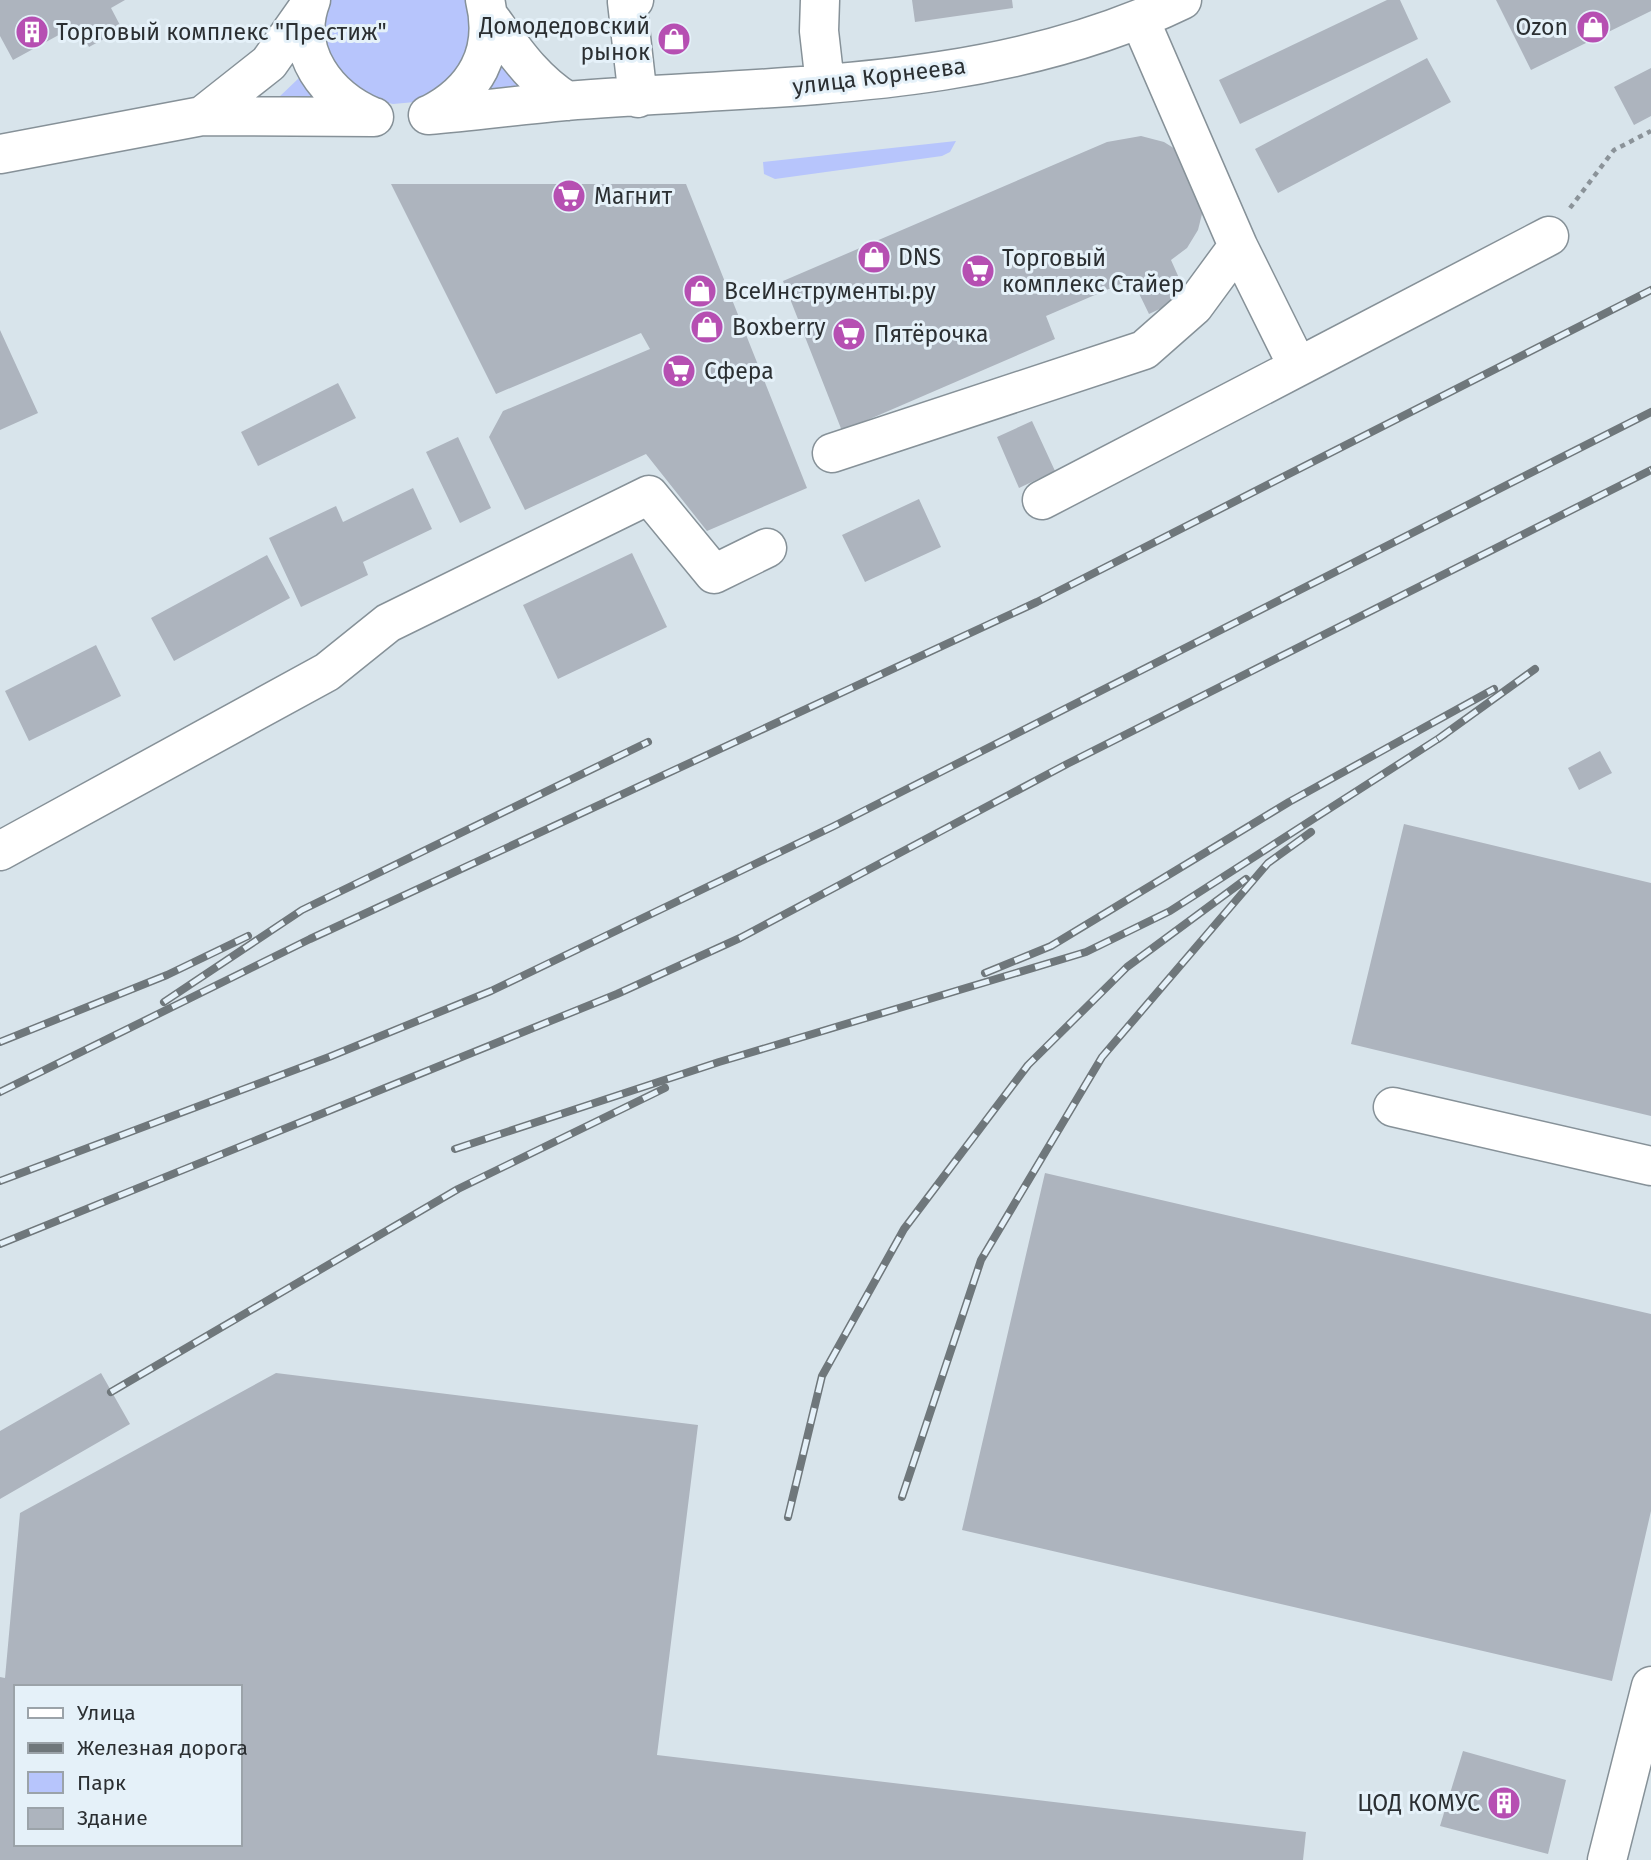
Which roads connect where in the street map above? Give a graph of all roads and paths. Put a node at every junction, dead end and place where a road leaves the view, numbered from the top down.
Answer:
1 (634, 0) edge
2 (820, 0) edge
3 (1182, 0) edge
4 (309, 4) edge
5 (487, 9) edge
6 (1140, 20) junction
7 (825, 84) junction
8 (638, 98) junction
9 (567, 101) junction
10 (202, 116) junction
11 (428, 116) junction
12 (374, 117) junction
13 (1651, 131) edge
14 (0, 154) edge
15 (1549, 236) joint
16 (1238, 246) junction
17 (1298, 367) junction
18 (832, 453) dead end
19 (1042, 500) dead end
20 (767, 548) dead end
21 (0, 850) edge
22 (1393, 1107) dead end
23 (1651, 1166) edge
24 (1651, 1686) edge
25 (1606, 1860) edge

1 - 8 street
2 - 7 street
3 - 6 street, улица Корнеева
4 - 10 street
4 - 12 street
5 - 9 street
5 - 11 street
6 - 7 street, улица Корнеева
6 - 16 street
7 - 8 street, улица Корнеева
8 - 9 street, улица Корнеева
9 - 11 street, улица Корнеева
10 - 12 street, улица Корнеева
10 - 14 street
11 - 12 street, улица Корнеева
13 - 15 path
15 - 17 street
16 - 17 street
16 - 18 street
17 - 19 street
20 - 21 street
22 - 23 street
24 - 25 street

